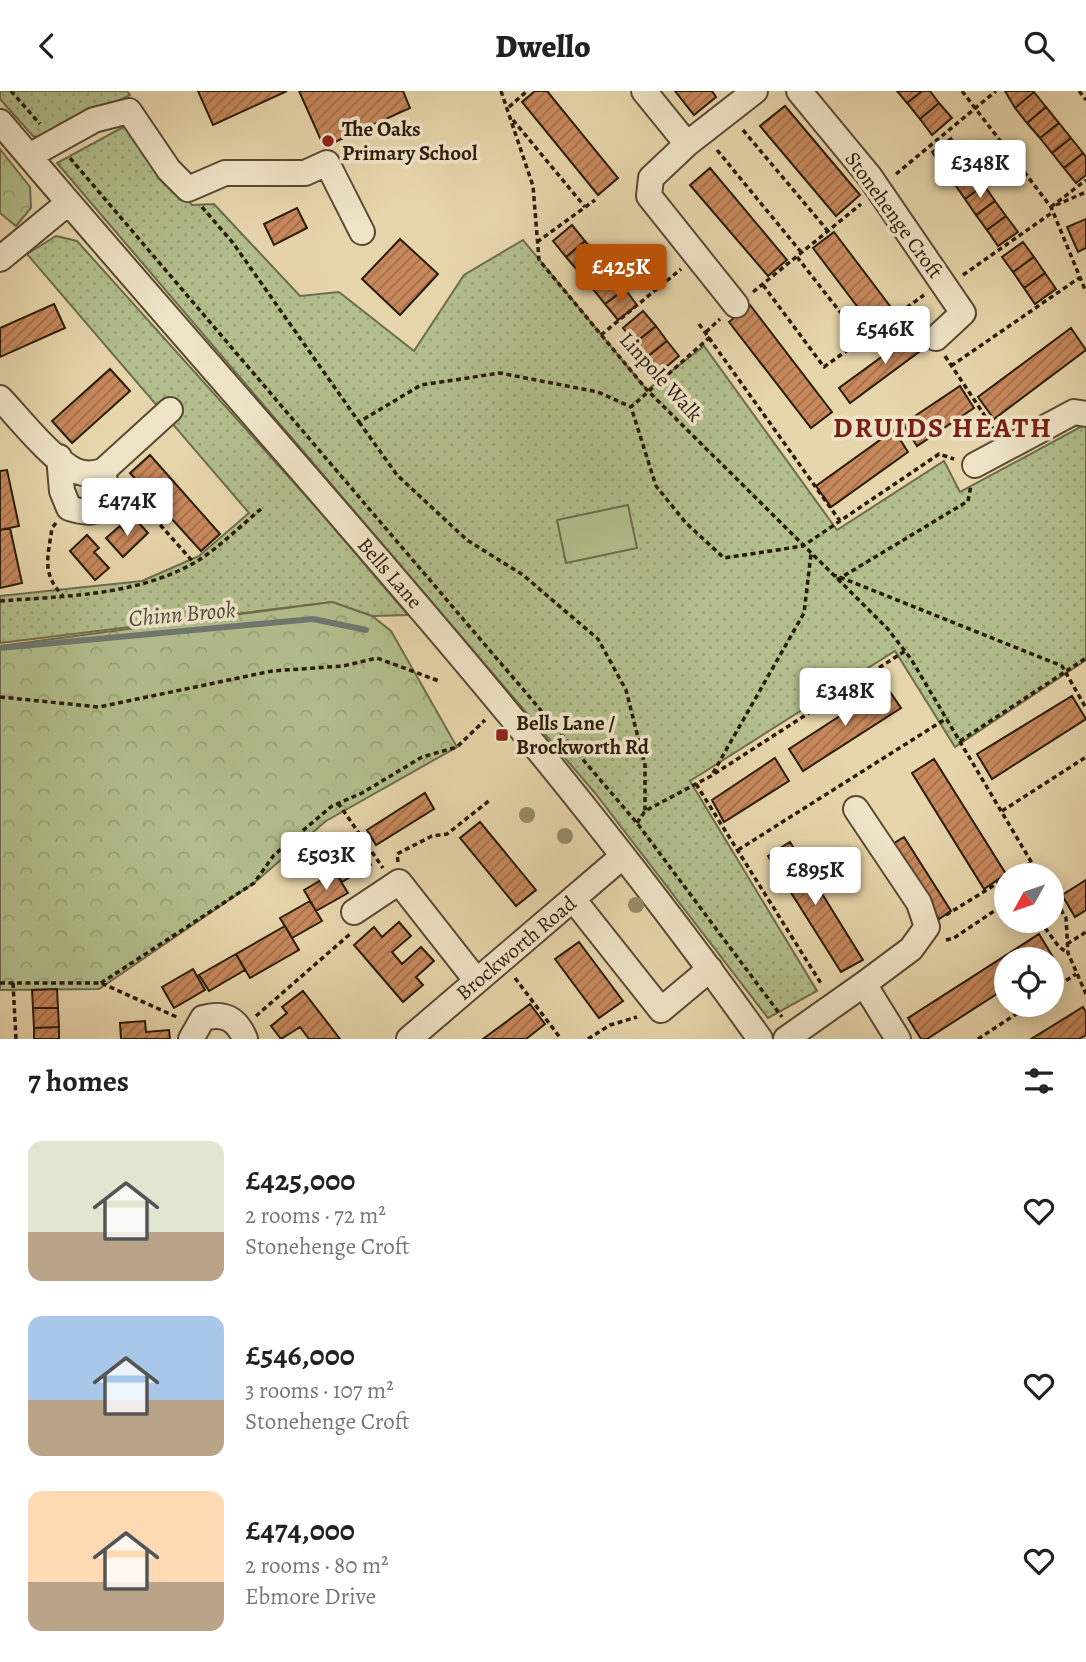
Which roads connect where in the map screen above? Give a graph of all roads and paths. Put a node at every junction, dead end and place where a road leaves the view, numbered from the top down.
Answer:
1 (501, 91) edge
2 (527, 91) edge
3 (644, 91) edge
4 (755, 91) edge
5 (799, 91) edge
6 (962, 91) edge
7 (996, 91) edge
8 (1079, 91) edge
9 (1086, 100) edge
10 (509, 107) junction
11 (974, 107) junction
12 (728, 112) junction
13 (512, 118) junction
14 (0, 122) edge
15 (695, 139) junction
16 (29, 156) junction
17 (1086, 180) edge
18 (188, 189) junction
19 (878, 189) junction
20 (1086, 193) edge
21 (595, 200) dead end
22 (68, 203) junction
23 (585, 207) junction
24 (1051, 207) junction
25 (1053, 212) junction
26 (828, 231) junction
27 (362, 232) dead end
28 (537, 242) junction
29 (802, 253) junction
30 (695, 256) junction
31 (797, 257) junction
32 (0, 259) edge
33 (1079, 277) junction
34 (764, 285) junction
35 (944, 285) junction
36 (1086, 292) edge
37 (736, 305) junction
38 (909, 306) junction
39 (699, 324) dead end
40 (601, 335) junction
41 (708, 335) junction
42 (936, 338) junction
43 (862, 340) junction
44 (951, 366) junction
45 (647, 390) junction
46 (0, 398) edge
47 (631, 407) junction
48 (170, 410) dead end
49 (1086, 414) edge
50 (359, 422) junction
51 (1007, 449) junction
52 (59, 457) junction
53 (975, 465) junction
54 (103, 471) junction
55 (131, 492) dead end
56 (69, 508) junction
57 (261, 509) dead end
58 (840, 521) junction
59 (803, 546) junction
60 (811, 554) junction
61 (194, 562) junction
62 (839, 579) junction
63 (63, 596) junction
64 (0, 601) edge
65 (905, 651) junction
66 (1086, 658) edge
67 (1065, 672) junction
68 (439, 681) dead end
69 (0, 697) edge
70 (502, 704) junction
71 (1086, 708) edge
72 (947, 718) junction
73 (960, 741) junction
74 (1086, 757) edge
75 (711, 776) junction
76 (696, 784) junction
77 (490, 800) dead end
78 (338, 803) junction
79 (856, 809) dead end
80 (645, 811) junction
81 (1002, 811) junction
82 (637, 824) dead end
83 (738, 850) junction
84 (623, 856) junction
85 (1032, 862) edge
86 (396, 883) junction
87 (994, 885) edge
88 (573, 899) junction
89 (994, 911) edge
90 (354, 912) joint
91 (1064, 915) edge
92 (927, 927) junction
93 (1086, 932) edge
94 (1049, 933) edge
95 (1067, 944) junction
96 (911, 949) junction
97 (1068, 953) junction
98 (501, 960) junction
99 (709, 969) junction
100 (1076, 974) junction
101 (476, 980) junction
102 (1064, 982) edge
103 (0, 983) edge
104 (13, 983) junction
105 (101, 983) junction
106 (864, 984) junction
107 (1086, 994) edge
108 (650, 995) junction
109 (836, 1004) junction
110 (1012, 1017) edge
111 (193, 1032) edge
112 (243, 1034) edge
113 (750, 1035) edge
114 (16, 1039) edge
115 (409, 1039) edge
116 (561, 1039) edge
117 (588, 1039) edge
118 (786, 1039) edge
119 (898, 1039) edge
120 (978, 1039) edge

1 - 10 path, Linpole Walk
2 - 10 path
3 - 15 street
4 - 12 street
5 - 19 street, Stonehenge Croft
6 - 11 path
7 - 11 path
8 - 9 path
10 - 13 path, Linpole Walk
11 - 19 path
11 - 24 path
12 - 15 street
12 - 26 path
13 - 23 path
13 - 28 path, Linpole Walk
14 - 16 street, Bells Lane
15 - 29 path
15 - 30 street
16 - 18 street
16 - 22 street, Bells Lane
17 - 24 path
18 - 27 street
18 - 50 path
19 - 26 path
19 - 35 street, Stonehenge Croft
20 - 24 path
21 - 23 path
22 - 32 street
22 - 70 street, Bells Lane
23 - 28 path
24 - 25 path
25 - 33 path
25 - 35 path
26 - 29 path
28 - 40 path, Linpole Walk
29 - 31 path
30 - 37 street
30 - 40 path
31 - 34 path
31 - 43 path
33 - 36 path
33 - 44 path
34 - 37 path
34 - 43 path
35 - 38 path
35 - 42 street, Stonehenge Croft
37 - 41 path
38 - 42 path
38 - 43 path
39 - 41 path
40 - 45 path, Linpole Walk
41 - 45 path
41 - 58 path
42 - 44 path
44 - 51 path
45 - 47 path
45 - 59 path, Linpole Walk
46 - 52 street
47 - 50 path
47 - 59 path
48 - 54 street
49 - 51 street
50 - 80 path
51 - 53 street
52 - 54 street
52 - 56 street
53 - 58 path
53 - 62 path
54 - 56 street
55 - 61 path
56 - 63 path
57 - 61 path
58 - 59 path
59 - 60 path, Linpole Walk
60 - 62 path, Linpole Walk
60 - 75 path
61 - 63 path
62 - 65 path, Linpole Walk
62 - 67 path, Linpole Walk
63 - 64 path
65 - 72 path, Linpole Walk
65 - 75 path
66 - 67 path
67 - 71 path
67 - 73 path
68 - 69 path
70 - 78 path
70 - 84 street, Bells Lane
72 - 73 path, Linpole Walk
72 - 83 path
73 - 81 path, Linpole Walk
74 - 81 path
75 - 76 path
76 - 80 path
76 - 83 path
77 - 86 path
78 - 86 path
78 - 105 path
79 - 92 street
80 - 82 path
81 - 85 path, Linpole Walk
83 - 109 path
84 - 88 street, Brockworth Road
84 - 99 street, Bells Lane
86 - 90 street
86 - 101 street
87 - 92 path
88 - 98 street, Brockworth Road
88 - 108 street
89 - 96 path
90 - 112 path
91 - 95 path
92 - 96 street
93 - 95 path
94 - 97 path
95 - 97 path
96 - 106 street
97 - 100 path
98 - 101 street, Brockworth Road
98 - 116 path
99 - 108 street
99 - 113 street, Bells Lane
100 - 102 path
100 - 107 path
101 - 115 street, Brockworth Road
103 - 104 path
104 - 105 path
104 - 114 path
105 - 111 path
106 - 109 street
106 - 119 street
108 - 117 path
109 - 118 street
110 - 120 path
111 - 112 street

